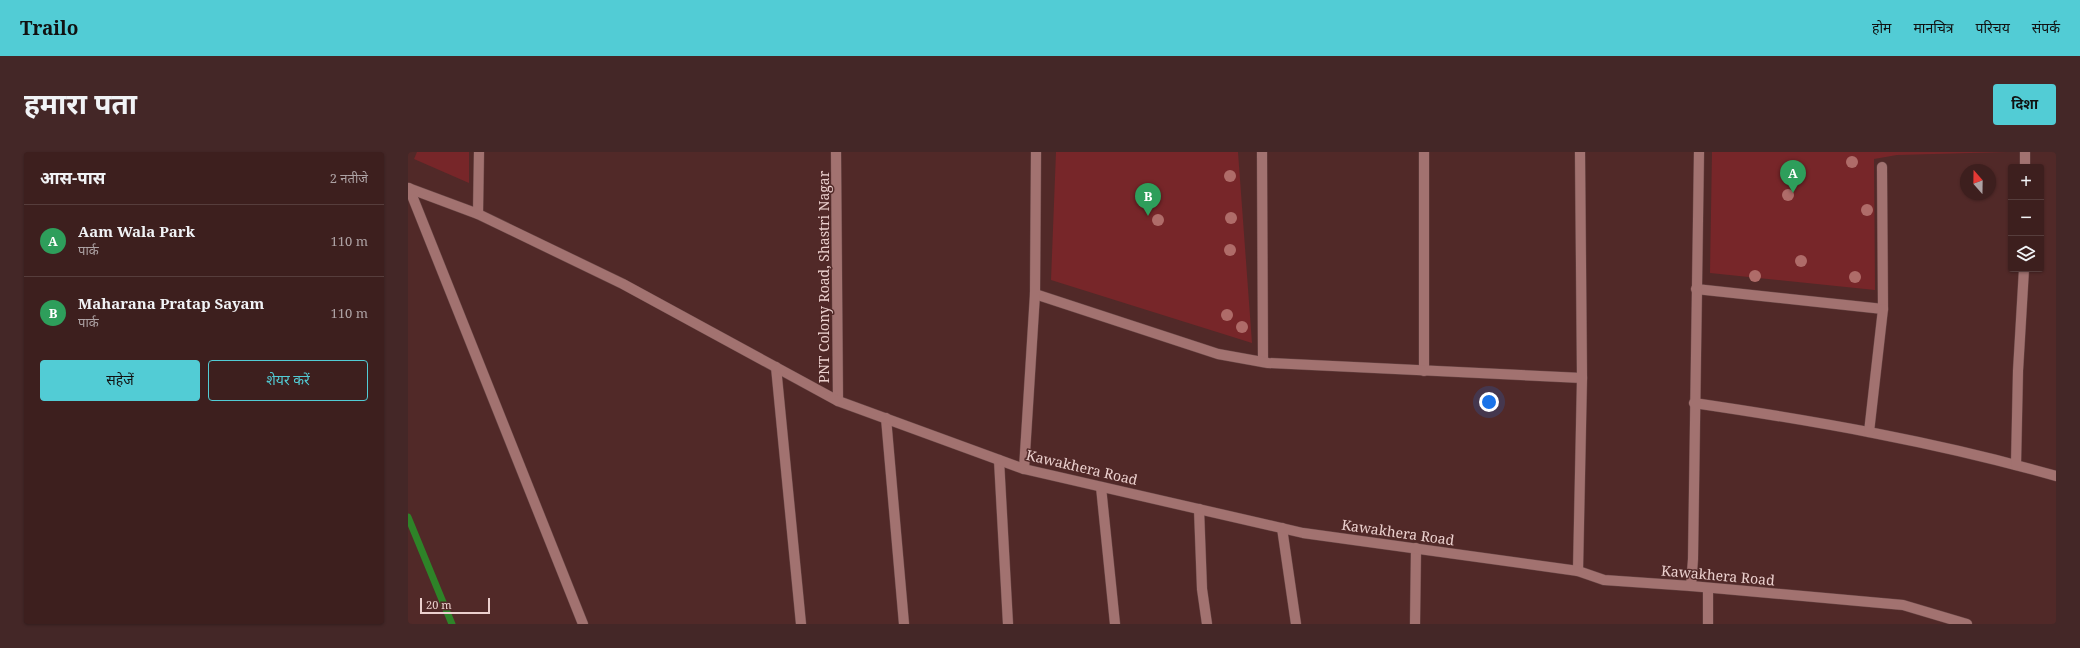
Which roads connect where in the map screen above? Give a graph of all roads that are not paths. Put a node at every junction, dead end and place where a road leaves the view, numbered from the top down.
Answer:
1 (479, 152) edge
2 (836, 152) edge
3 (1036, 152) edge
4 (1262, 152) edge
5 (1424, 152) edge
6 (1580, 152) edge
7 (1698, 152) edge
8 (2025, 152) edge
9 (2025, 164) edge
10 (1882, 168) dead end
11 (408, 188) edge
12 (478, 214) junction
13 (2024, 272) edge
14 (1696, 289) junction
15 (1036, 294) junction
16 (1883, 308) junction
17 (1263, 362) junction
18 (776, 367) junction
19 (1424, 371) junction
20 (1582, 378) junction
21 (838, 401) junction
22 (1694, 403) junction
23 (886, 418) junction
24 (1869, 432) junction
25 (999, 460) junction
26 (2016, 465) junction
27 (1024, 469) junction
28 (2056, 476) edge
29 (1101, 486) junction
30 (1200, 509) junction
31 (1282, 528) junction
32 (1416, 548) junction
33 (1578, 571) junction
34 (1691, 586) junction
35 (1708, 588) junction
36 (583, 624) edge
37 (802, 624) edge
38 (904, 624) edge
39 (1008, 624) edge
40 (1115, 624) edge
41 (1207, 624) edge
42 (1296, 624) edge
43 (1415, 624) edge
44 (1708, 624) edge
45 (1967, 624) edge

1 - 12 street
2 - 21 street, PNT Colony Road, Shastri Nagar
3 - 15 street
4 - 17 street
5 - 19 street
6 - 20 street
7 - 14 street
8 - 9 street
10 - 16 street
11 - 12 street, Kawakhera Road
11 - 36 street
12 - 18 street, Kawakhera Road
13 - 26 street
14 - 16 street
14 - 22 street
15 - 17 street
15 - 27 street
16 - 24 street
17 - 19 street
18 - 21 street, Kawakhera Road
18 - 37 street
19 - 20 street
20 - 33 street
21 - 23 street, Kawakhera Road
22 - 24 street
22 - 34 street
23 - 25 street, Kawakhera Road
23 - 38 street
24 - 26 street
25 - 27 street, Kawakhera Road
25 - 39 street
26 - 28 street
27 - 29 street, Kawakhera Road
29 - 30 street, Kawakhera Road
29 - 40 street
30 - 31 street, Kawakhera Road
30 - 41 street
31 - 32 street, Kawakhera Road
31 - 42 street
32 - 33 street, Kawakhera Road
32 - 43 street
33 - 34 street, Kawakhera Road
34 - 35 street, Kawakhera Road
35 - 44 street
35 - 45 street, Kawakhera Road

